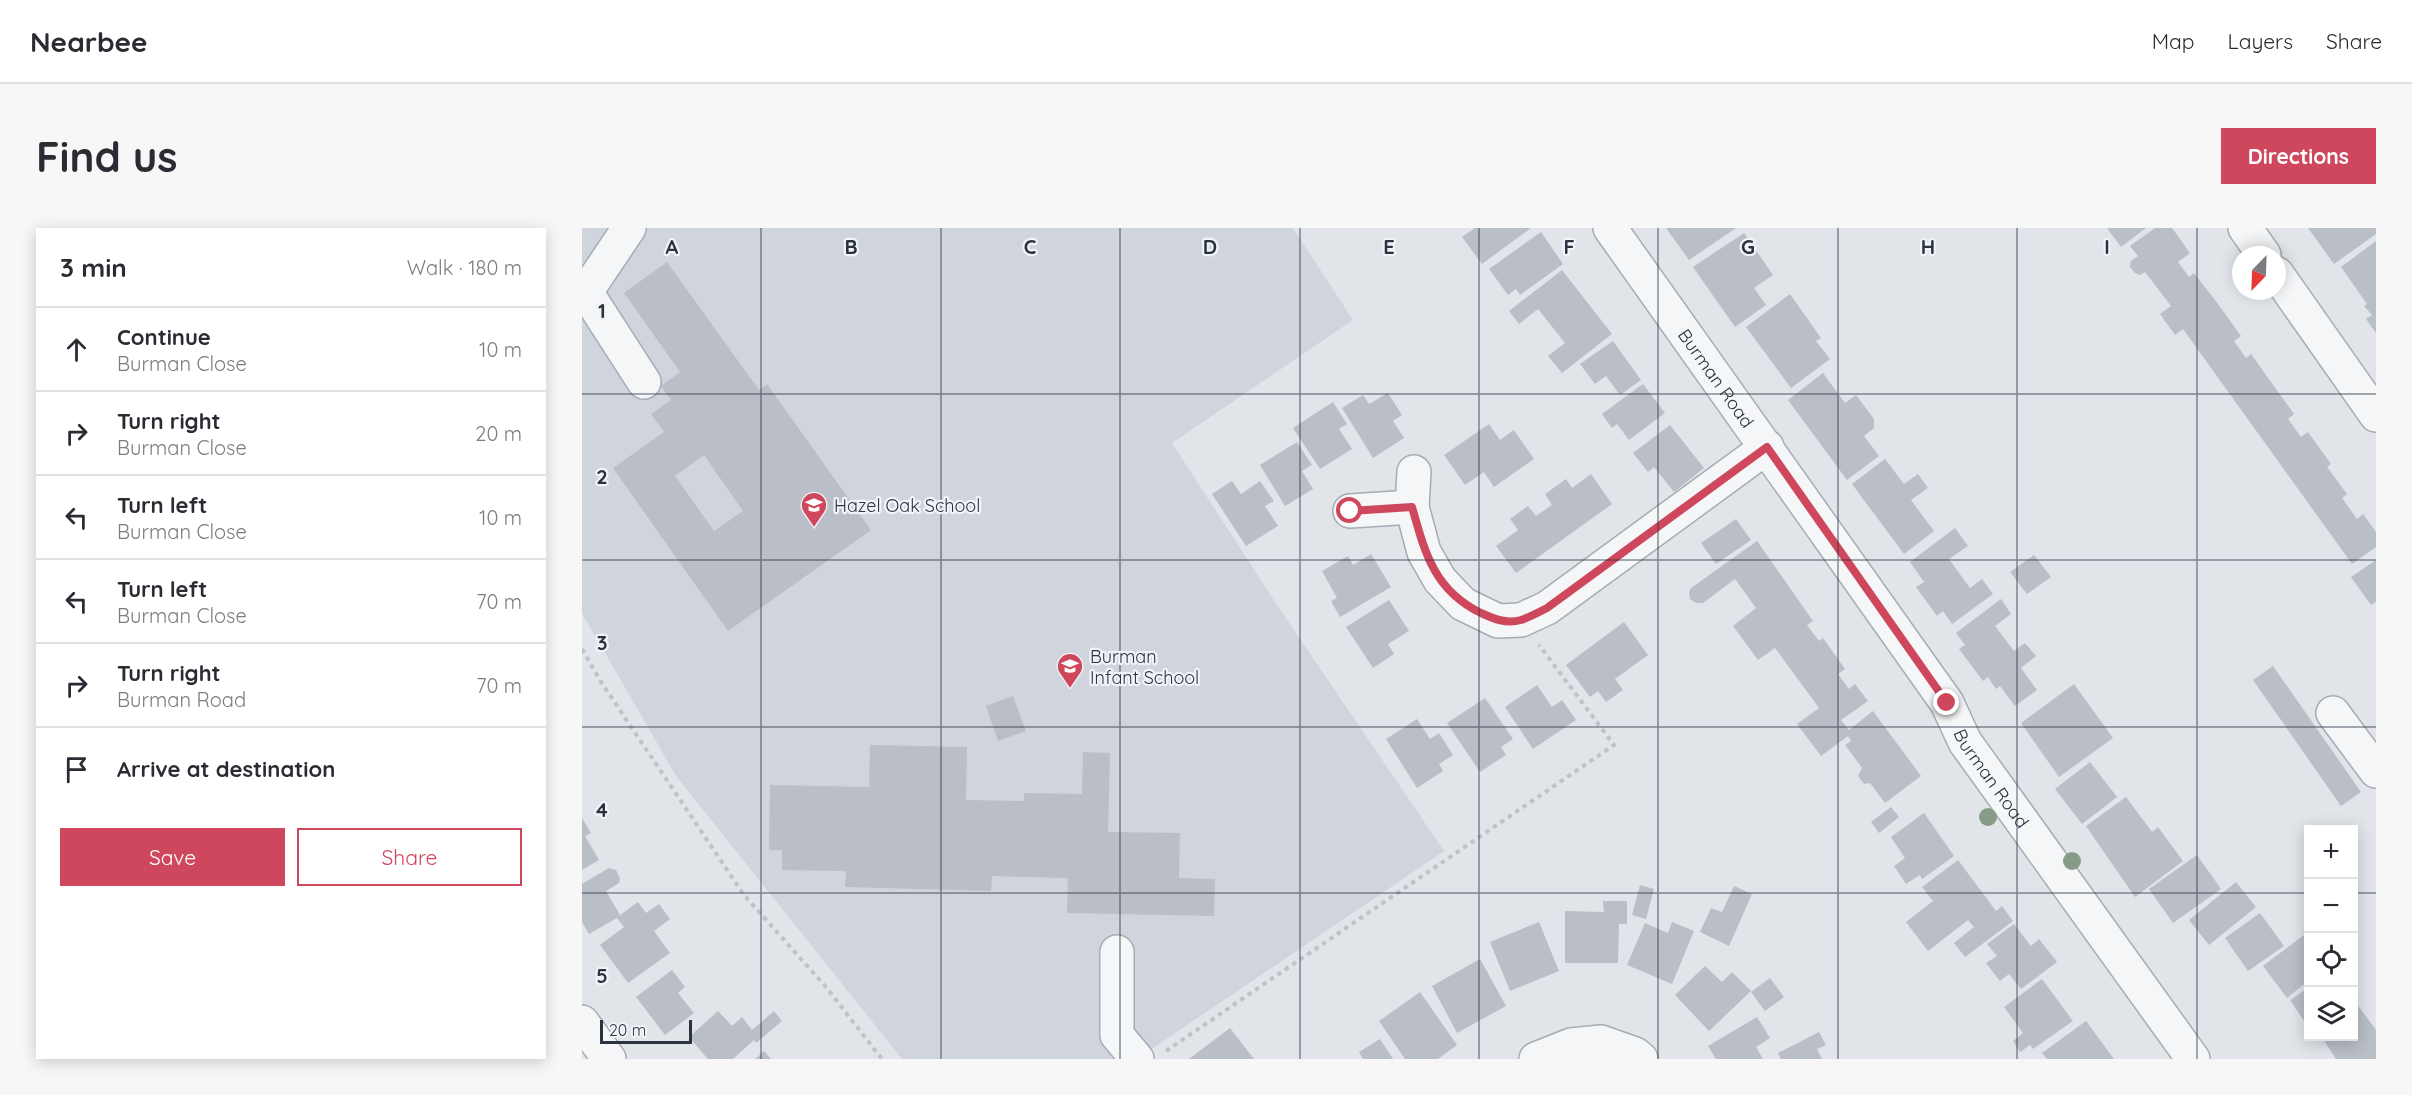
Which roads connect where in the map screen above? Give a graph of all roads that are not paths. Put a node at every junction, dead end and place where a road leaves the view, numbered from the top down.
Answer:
1 (629, 228) edge
2 (1610, 228) edge
3 (2245, 228) edge
4 (2258, 246) edge
5 (2286, 287) edge
6 (644, 382) dead end
7 (2376, 415) edge
8 (1767, 447) junction
9 (1414, 472) dead end
10 (1412, 507) junction
11 (1350, 511) dead end
12 (2333, 713) dead end
13 (2376, 771) edge
14 (1117, 952) dead end
15 (582, 1022) edge
16 (1150, 1056) edge
17 (609, 1059) edge
18 (1536, 1059) edge
19 (1641, 1059) edge
20 (2193, 1059) edge

1 - 6 street
2 - 8 street, Burman Road
3 - 4 street
5 - 7 street
8 - 10 street
8 - 20 street, Burman Road
9 - 10 street
10 - 11 street
12 - 13 street
14 - 16 street
15 - 17 street
18 - 19 street

